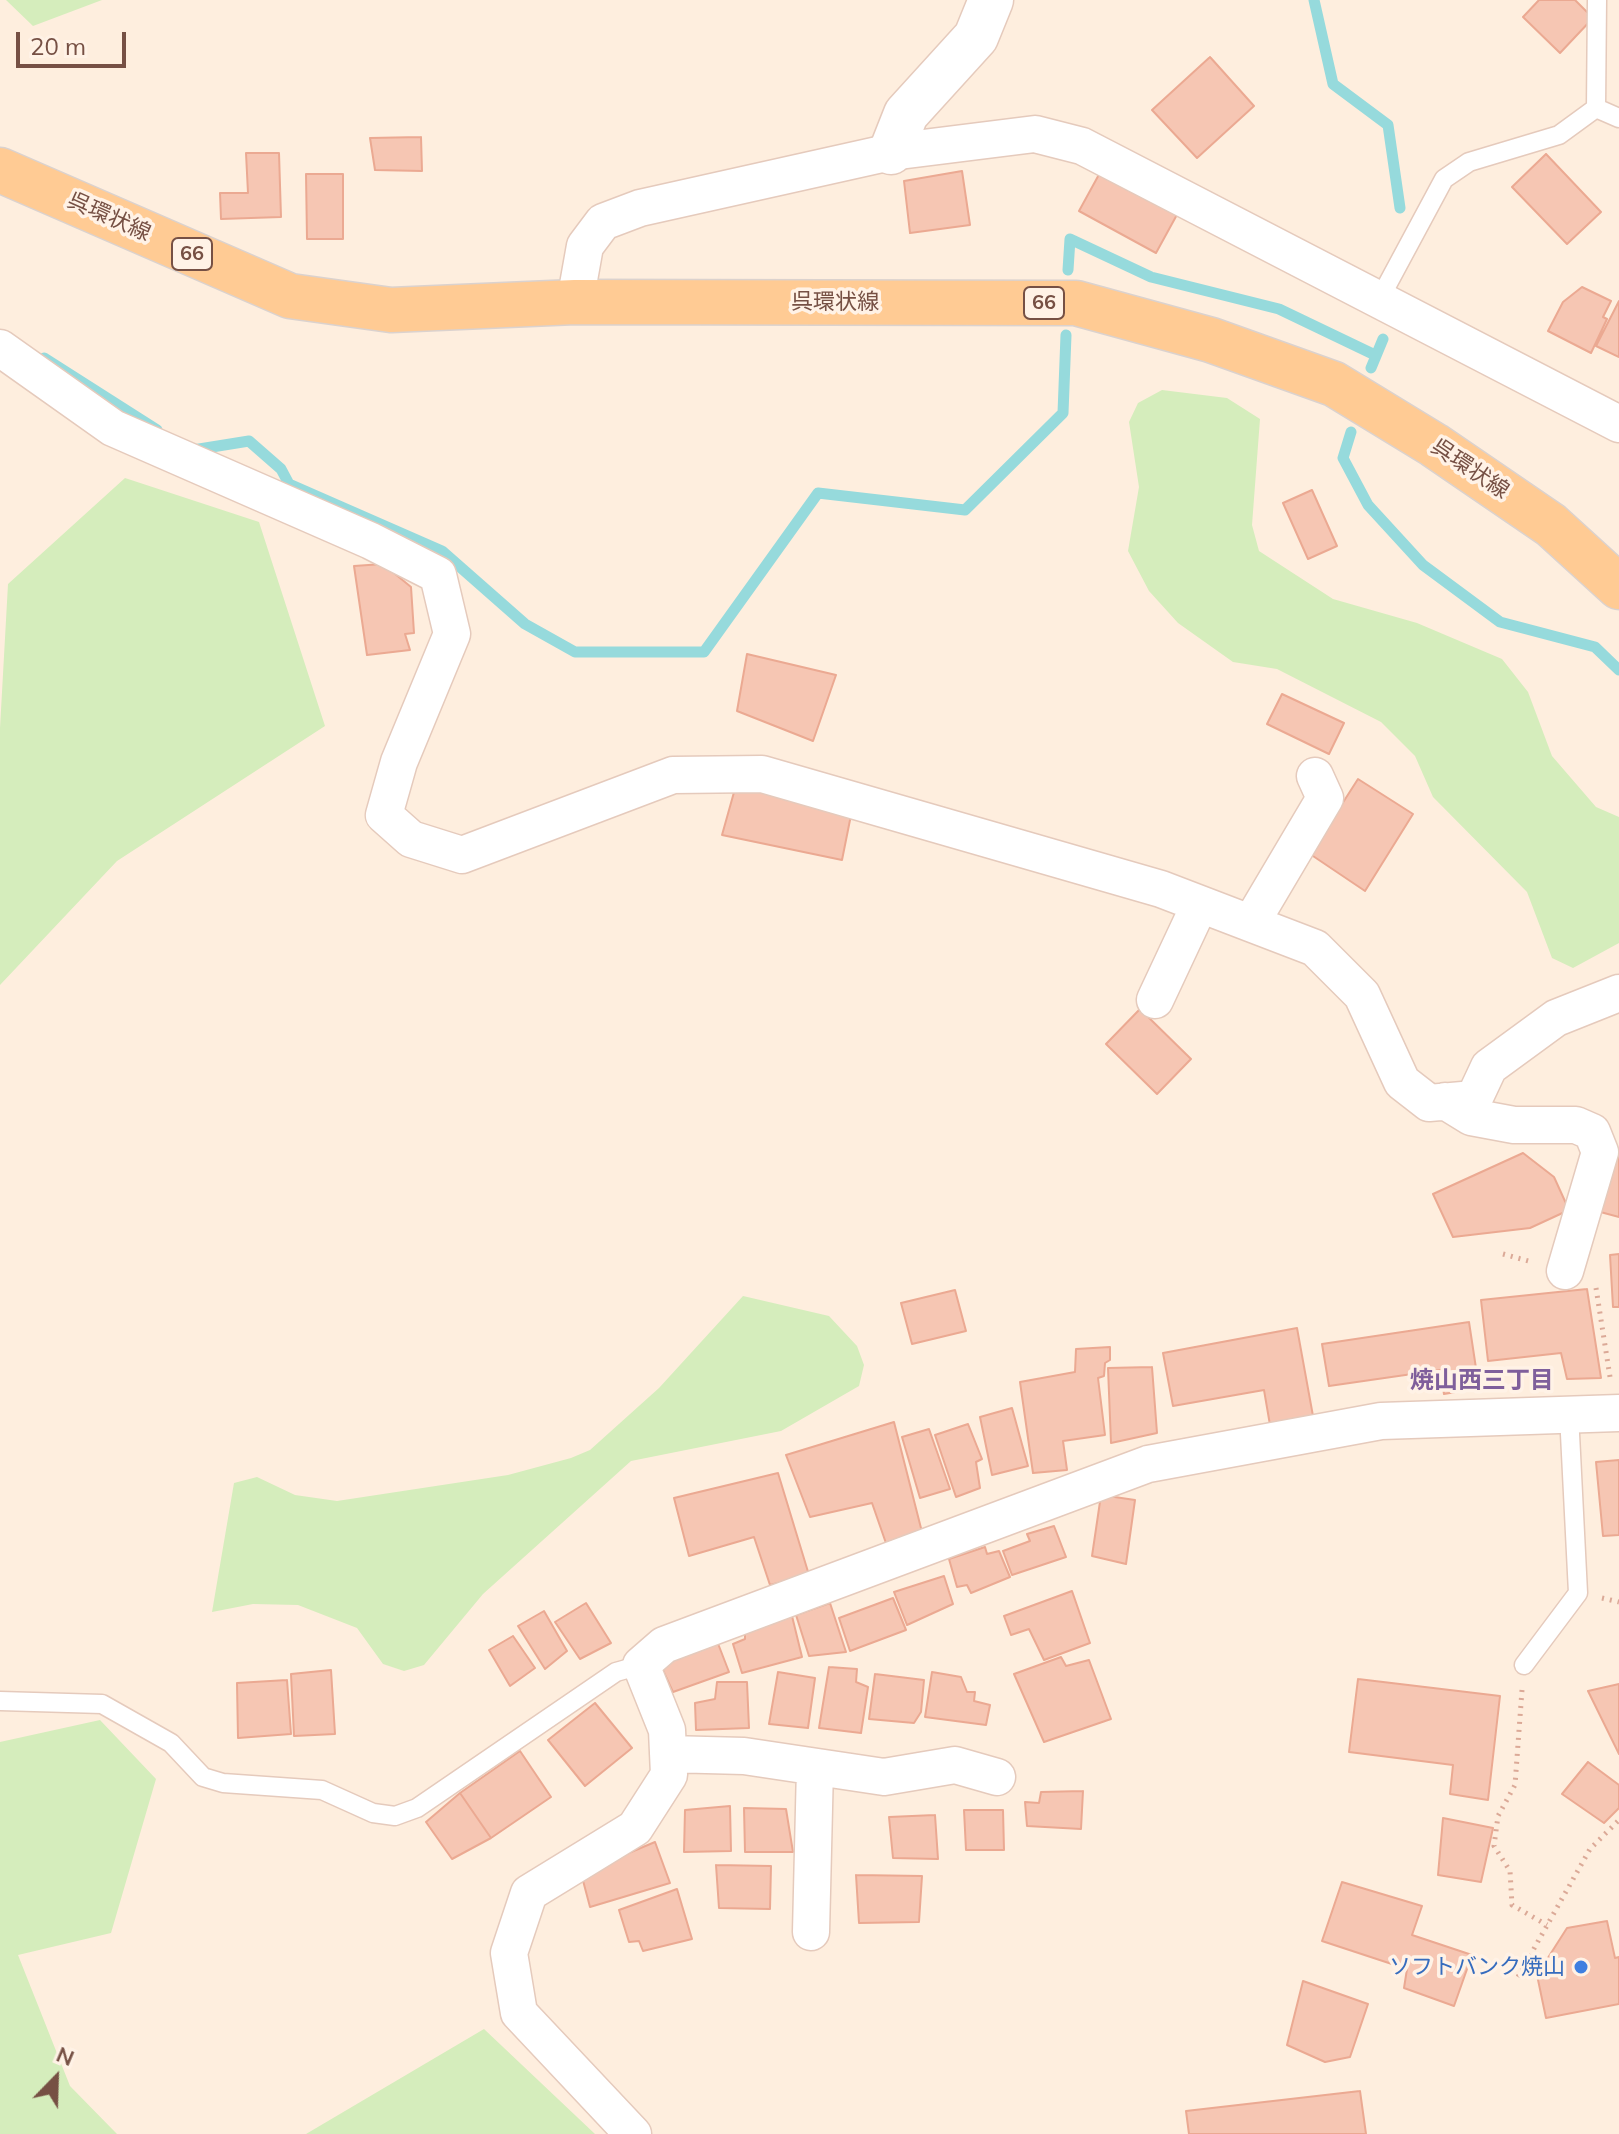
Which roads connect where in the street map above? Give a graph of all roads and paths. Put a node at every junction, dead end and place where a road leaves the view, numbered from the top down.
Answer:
1 (991, 0) edge
2 (1597, 0) edge
3 (1596, 108) junction
4 (1619, 118) edge
5 (891, 152) junction
6 (0, 170) edge
7 (1379, 300) junction
8 (575, 302) junction
9 (0, 348) edge
10 (1619, 424) edge
11 (1619, 587) edge
12 (1315, 776) dead end
13 (1200, 904) junction
14 (1251, 923) junction
15 (1619, 993) edge
16 (1155, 1000) dead end
17 (1445, 1101) junction
18 (1606, 1125) edge
19 (1503, 1254) dead end
20 (1565, 1271) junction
21 (1617, 1413) edge
22 (1569, 1414) junction
23 (641, 1665) junction
24 (1524, 1665) joint
25 (0, 1701) edge
26 (668, 1754) junction
27 (815, 1767) junction
28 (997, 1777) dead end
29 (1619, 1820) edge
30 (1547, 1925) junction
31 (811, 1932) dead end
32 (1518, 1977) dead end
33 (633, 2134) edge

1 - 5 street
2 - 3 lane
3 - 4 lane
3 - 7 lane
5 - 7 street
5 - 8 street
6 - 8 main road, 呉環状線 / 66
7 - 10 street
8 - 11 main road, 呉環状線 / 66
9 - 13 street
12 - 14 street
13 - 14 street
13 - 16 street
14 - 17 street
15 - 17 street
17 - 18 street
18 - 20 street
19 - 20 path
20 - 21 path
21 - 22 street
22 - 23 street
22 - 24 lane
23 - 25 lane
23 - 26 street
24 - 30 path
26 - 27 street
26 - 33 street
27 - 28 street
27 - 31 street
29 - 30 path
30 - 32 path

